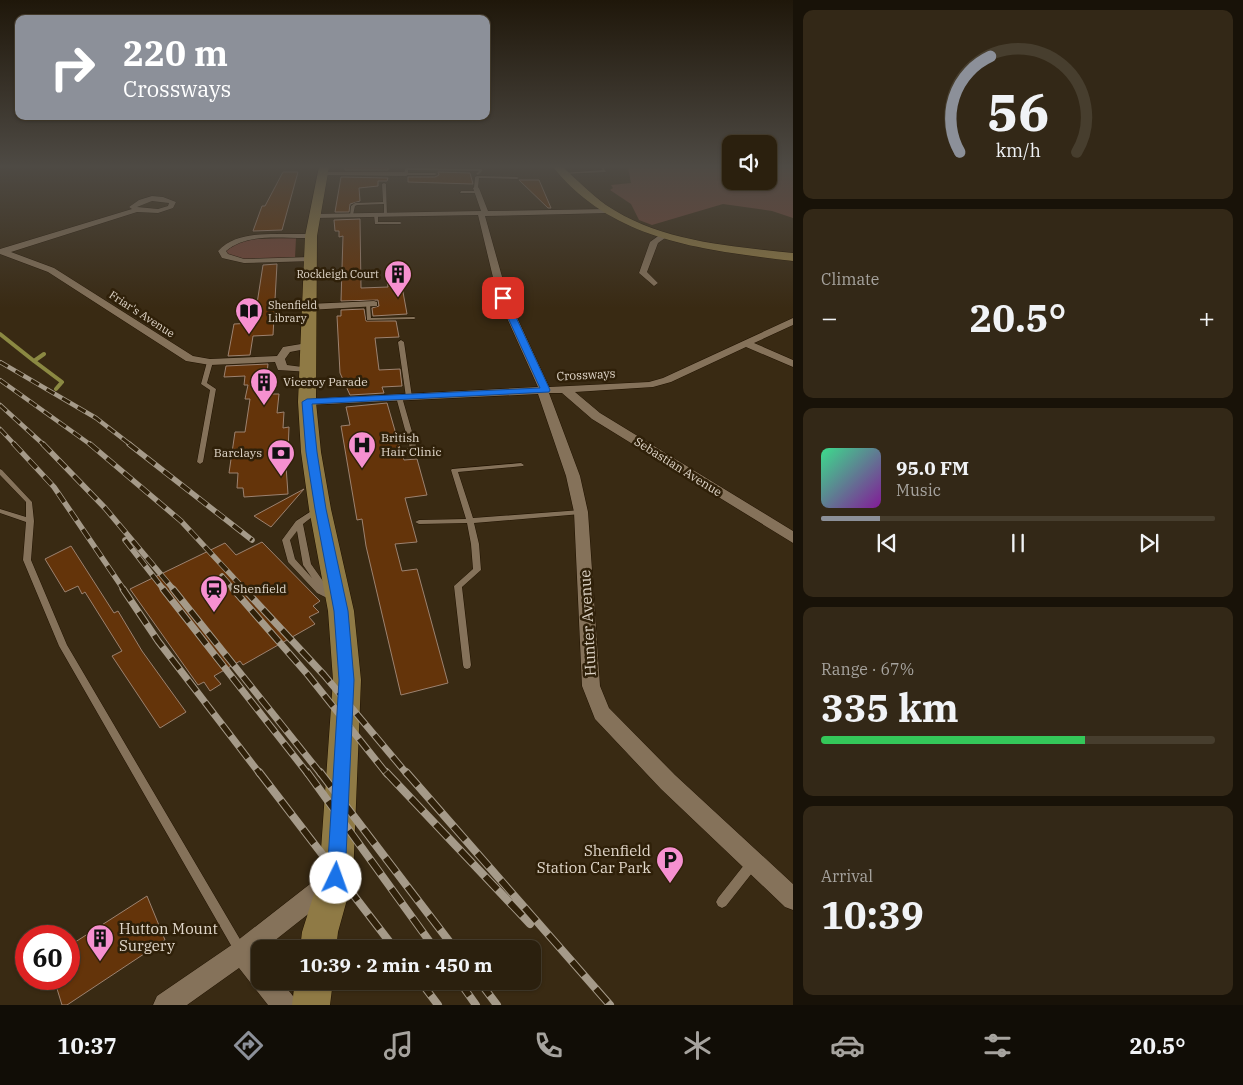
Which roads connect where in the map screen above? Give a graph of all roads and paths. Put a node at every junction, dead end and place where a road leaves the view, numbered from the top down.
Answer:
1 (124, 214) edge
2 (484, 214) junction
3 (492, 214) edge
4 (613, 214) edge
5 (351, 215) joint
6 (376, 215) junction
7 (386, 215) joint
8 (314, 216) joint
9 (400, 223) dead end
10 (311, 236) junction
11 (664, 236) junction
12 (1, 251) edge
13 (793, 257) edge
14 (310, 259) junction
15 (654, 284) dead end
16 (371, 304) joint
17 (309, 307) junction
18 (414, 318) dead end
19 (793, 322) edge
20 (401, 342) dead end
21 (746, 343) junction
22 (307, 346) junction
23 (280, 359) junction
24 (210, 362) junction
25 (793, 364) edge
26 (306, 370) junction
27 (544, 390) junction
28 (566, 390) junction
29 (404, 397) junction
30 (307, 402) junction
31 (392, 452) dead end
32 (200, 462) dead end
33 (521, 465) dead end
34 (0, 471) edge
35 (320, 509) junction
36 (0, 511) edge
37 (582, 512) junction
38 (30, 521) junction
39 (470, 521) junction
40 (419, 522) dead end
41 (299, 523) junction
42 (793, 538) edge
43 (335, 603) junction
44 (467, 665) dead end
45 (754, 862) junction
46 (336, 878) junction
47 (793, 899) edge
48 (722, 902) dead end
49 (319, 940) edge
50 (241, 952) junction
51 (251, 964) edge
52 (272, 990) edge
53 (313, 990) edge
54 (166, 1005) edge
55 (284, 1005) edge
56 (311, 1005) edge

1 - 12 street
2 - 3 street
2 - 7 street
2 - 27 street, Hunter Avenue
4 - 11 main road
5 - 6 street
5 - 8 street
6 - 7 street
6 - 9 lane
8 - 10 main road
10 - 14 main road
10 - 14 street
11 - 13 main road
11 - 15 street
12 - 24 street, Friar's Avenue
14 - 17 main road
16 - 17 street
16 - 18 lane
17 - 22 main road
19 - 21 street, Crossways
20 - 29 lane
21 - 25 street
21 - 28 street, Crossways
22 - 23 street
22 - 26 main road
23 - 24 street, Friar's Avenue
23 - 26 street
24 - 32 lane
26 - 30 main road
27 - 28 street, Crossways
27 - 29 street, Crossways
27 - 37 street, Hunter Avenue
28 - 42 street, Sebastian Avenue
29 - 30 street, Crossways
29 - 31 lane
30 - 35 main road
33 - 39 lane
34 - 38 lane
35 - 41 lane
35 - 43 main road
36 - 38 lane
37 - 39 lane
37 - 45 street, Hunter Avenue
38 - 50 lane
39 - 40 lane
39 - 44 lane
41 - 43 lane
41 - 43 lane
43 - 46 main road
45 - 47 street, Hunter Avenue
45 - 48 lane
46 - 49 main road
46 - 50 street
50 - 51 street
50 - 54 street
52 - 55 street
53 - 56 main road

